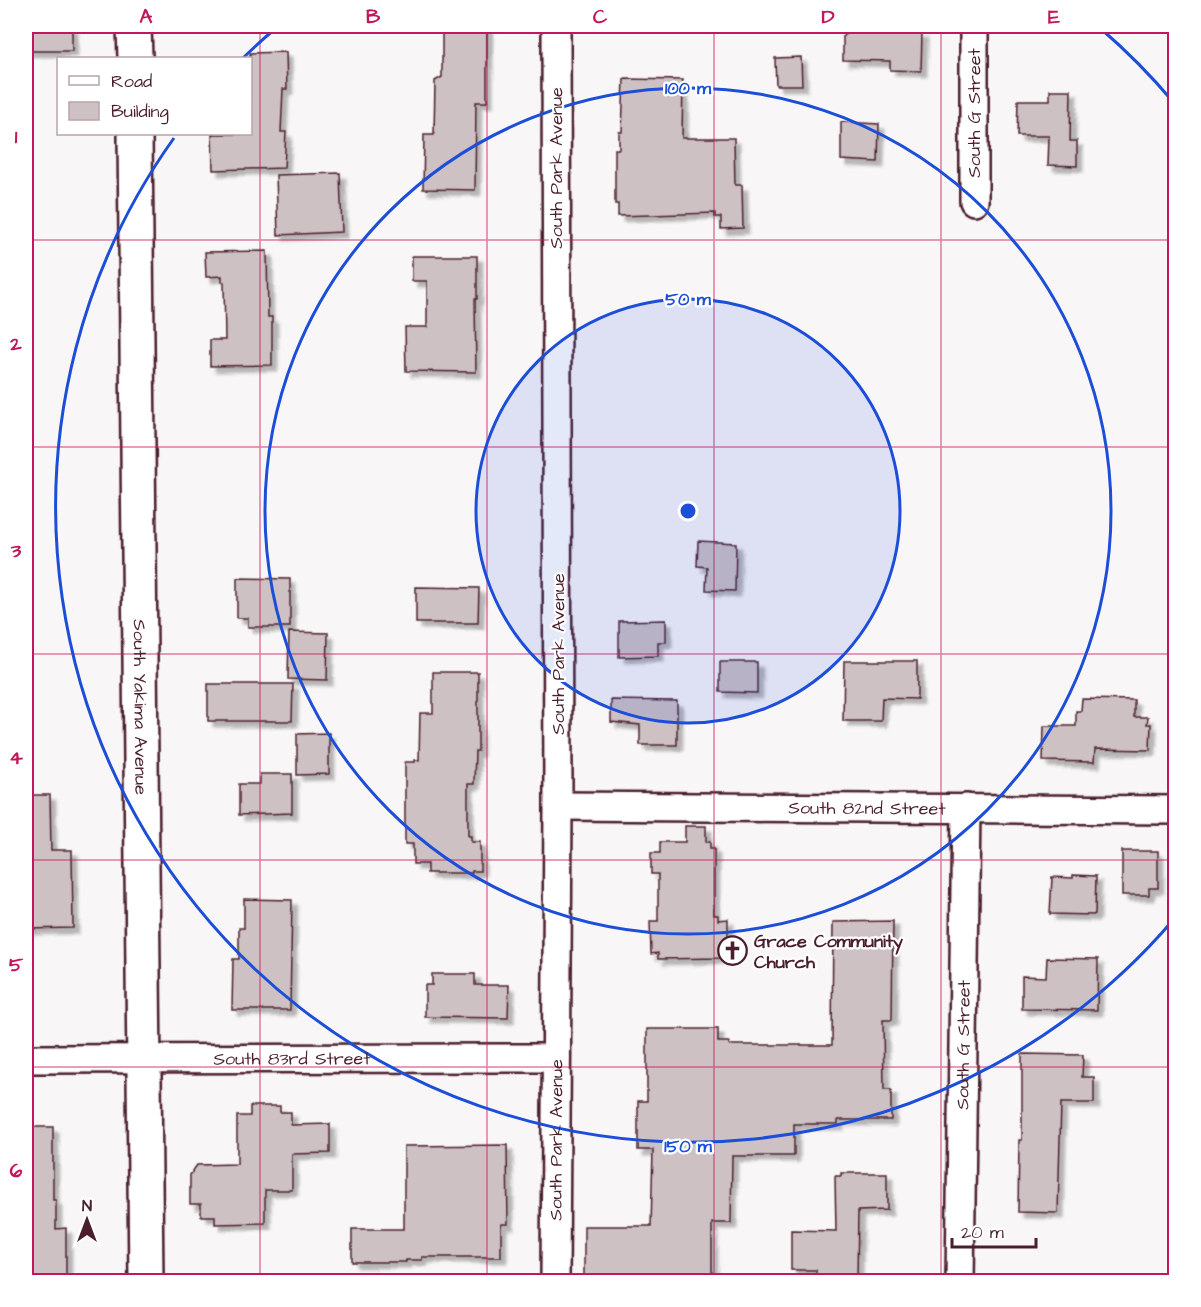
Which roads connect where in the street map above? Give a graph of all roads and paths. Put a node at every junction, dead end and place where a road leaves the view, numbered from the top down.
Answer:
1 (134, 26) edge
2 (556, 26) edge
3 (974, 26) edge
4 (135, 57) edge
5 (135, 135) edge
6 (974, 201) dead end
7 (558, 806) junction
8 (966, 808) junction
9 (1176, 810) edge
10 (144, 1058) junction
11 (556, 1058) junction
12 (26, 1059) edge
13 (146, 1281) edge
14 (555, 1281) edge
15 (960, 1281) edge

1 - 4 main road
2 - 7 street, South Park Avenue
3 - 6 street, South G Street
5 - 10 main road, South Yakima Avenue
7 - 8 street, South 82nd Street
7 - 11 street, South Park Avenue
8 - 9 street, South 82nd Street
8 - 15 street, South G Street
10 - 11 street, South 83rd Street
10 - 12 street, South 83rd Street
10 - 13 main road, South Yakima Avenue
11 - 14 street, South Park Avenue

